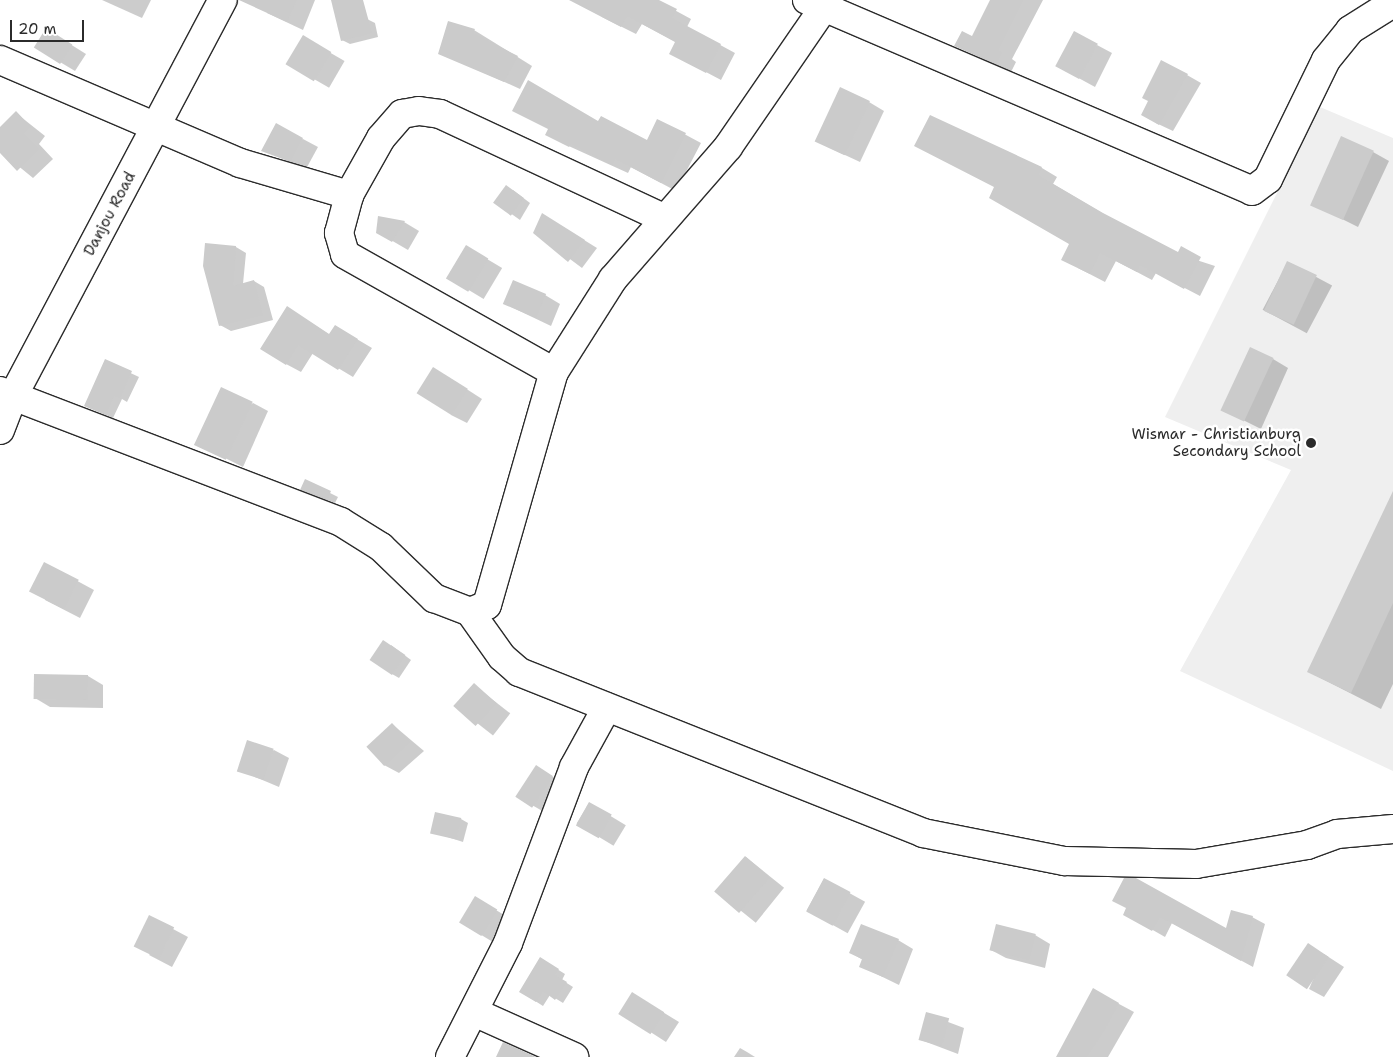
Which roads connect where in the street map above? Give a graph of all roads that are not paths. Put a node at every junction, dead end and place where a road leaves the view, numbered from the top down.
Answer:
1 (223, 0) edge
2 (820, 3) edge
3 (1393, 3) edge
4 (0, 60) edge
5 (155, 129) junction
6 (349, 195) junction
7 (666, 219) junction
8 (554, 372) junction
9 (6, 394) edge
10 (0, 430) edge
11 (470, 612) junction
12 (607, 707) junction
13 (1393, 828) edge
14 (474, 1012) junction
15 (450, 1057) edge
16 (574, 1057) edge

1 - 5 street, Danjou Road
2 - 3 street
2 - 7 street
4 - 5 street
5 - 6 street
5 - 9 street, Danjou Road
6 - 7 street
6 - 8 street
7 - 8 street
8 - 11 street
9 - 10 street, Danjou Road
9 - 11 street
11 - 12 street
12 - 13 street
12 - 14 street
14 - 15 street
14 - 16 street

